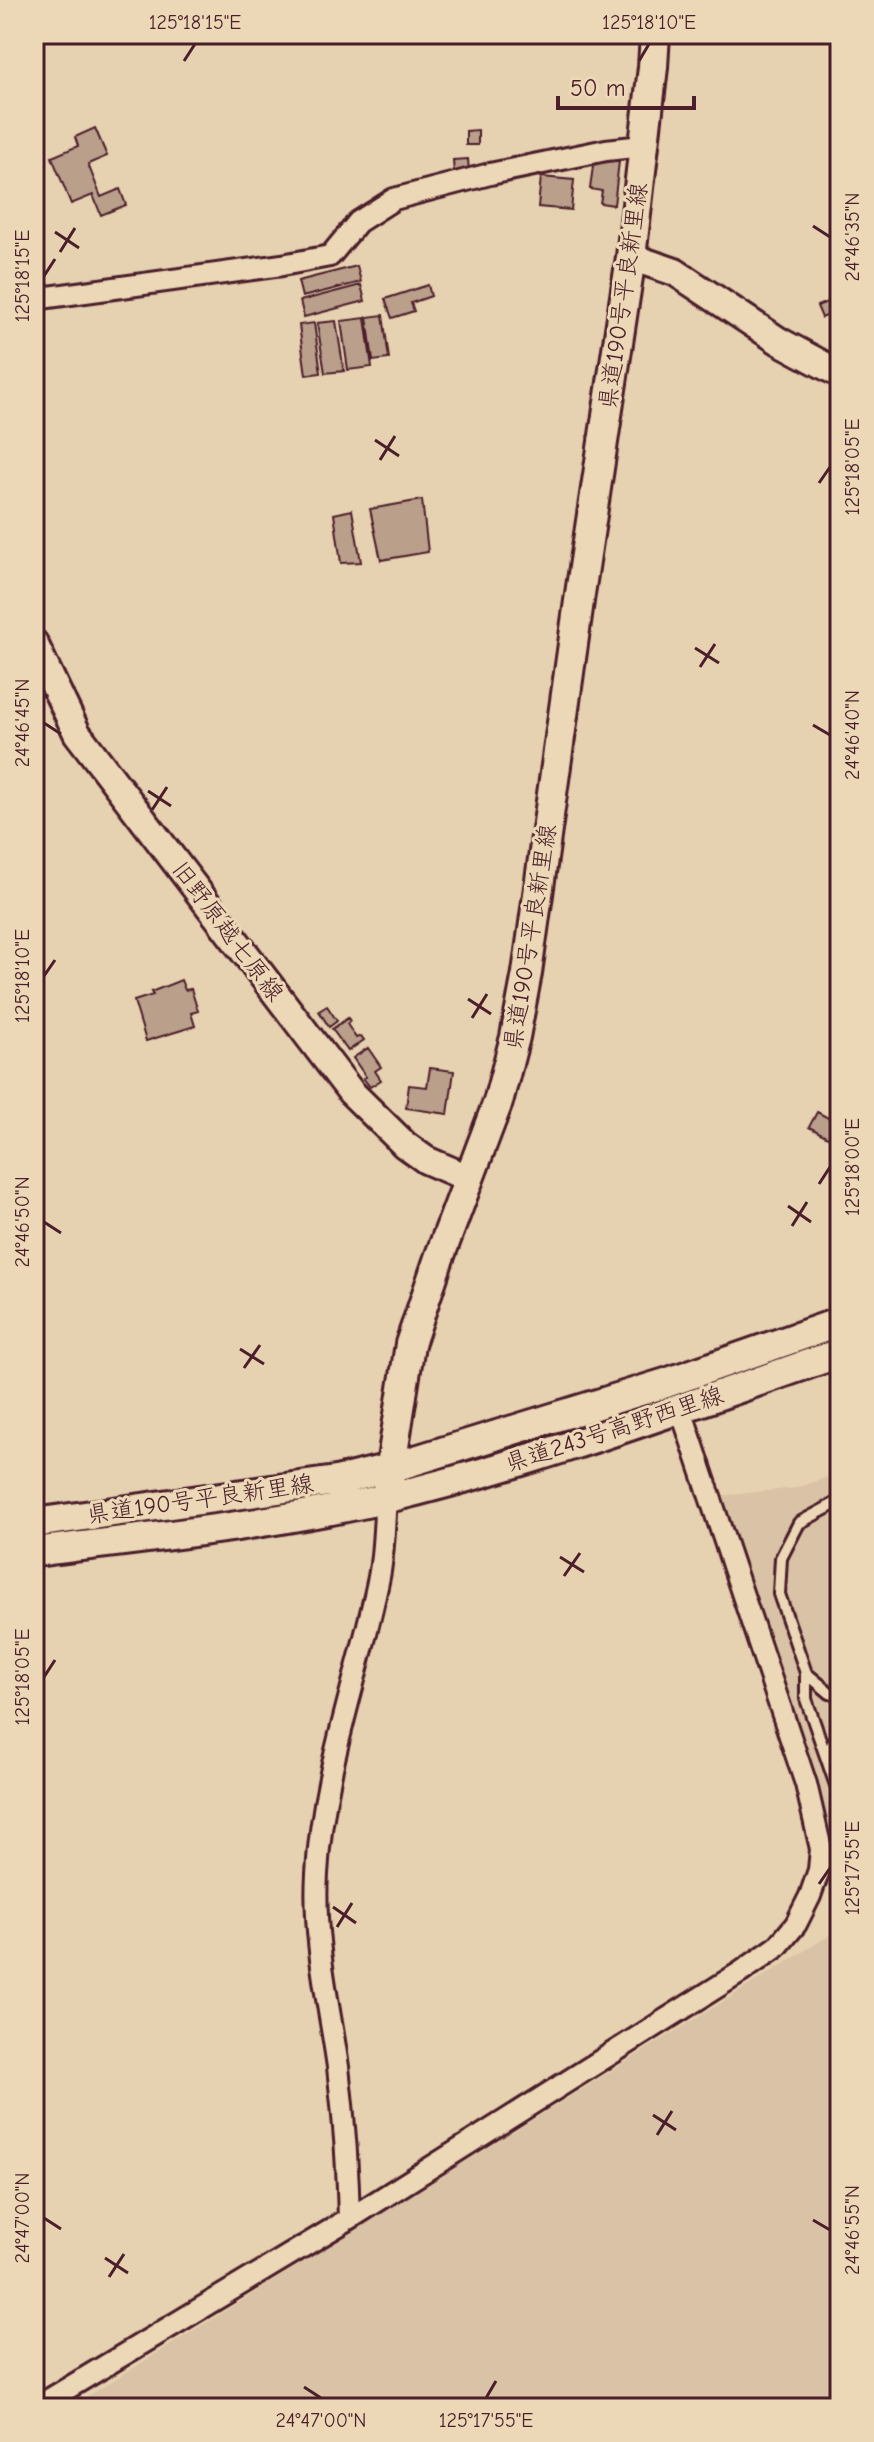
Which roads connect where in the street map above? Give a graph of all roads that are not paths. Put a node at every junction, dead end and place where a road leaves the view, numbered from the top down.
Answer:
1 (655, 34) edge
2 (643, 146) junction
3 (631, 257) junction
4 (34, 299) edge
5 (840, 374) edge
6 (34, 643) edge
7 (468, 1178) junction
8 (840, 1322) edge
9 (840, 1353) edge
10 (680, 1407) junction
11 (390, 1468) junction
12 (386, 1498) junction
13 (840, 1501) edge
14 (34, 1523) edge
15 (34, 1552) edge
16 (806, 1673) junction
17 (840, 1696) edge
18 (840, 1732) edge
19 (829, 1767) junction
20 (840, 1797) edge
21 (349, 2219) junction
22 (35, 2408) edge

1 - 2 main road, 県道190号平良新里線
2 - 3 main road, 県道190号平良新里線
2 - 4 street
3 - 5 street
3 - 7 main road, 県道190号平良新里線
6 - 7 street, 旧野原越七原線
7 - 11 main road, 県道190号平良新里線
8 - 11 main road, 県道243号高野西里線
9 - 10 main road, 県道243号高野西里線
10 - 12 main road, 県道243号高野西里線
10 - 21 street
11 - 12 main road
11 - 14 main road, 県道190号平良新里線
12 - 15 main road, 県道190号平良新里線
12 - 21 street
13 - 16 lane
16 - 17 lane
16 - 19 lane
18 - 19 lane
19 - 20 lane
21 - 22 street

